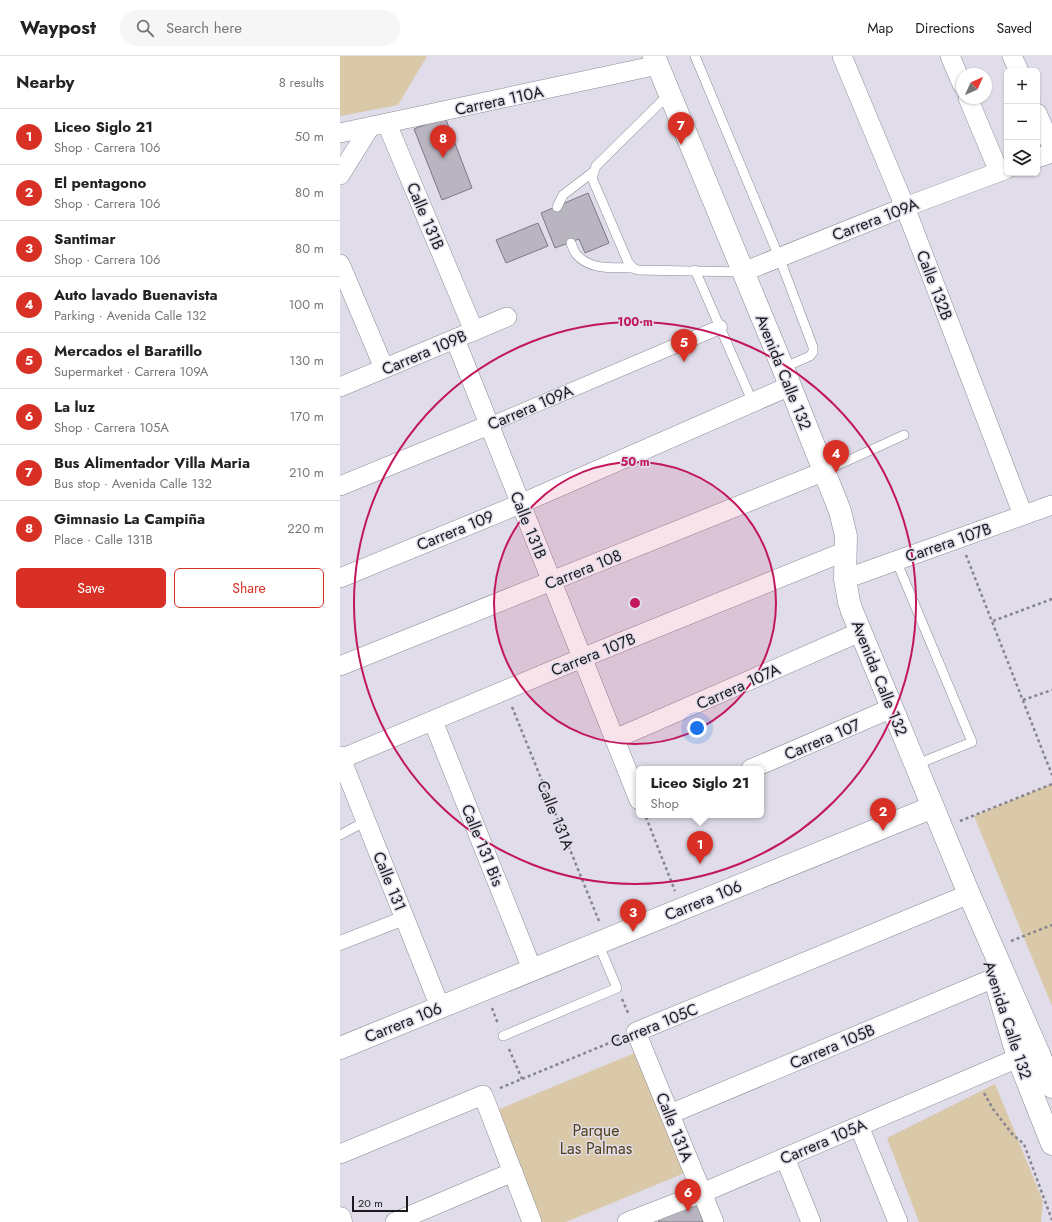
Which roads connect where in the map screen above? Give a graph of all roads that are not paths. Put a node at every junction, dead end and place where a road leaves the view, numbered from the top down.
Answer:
1 (695, 56) edge
2 (842, 56) edge
3 (950, 56) edge
4 (1012, 56) edge
5 (659, 59) edge
6 (1018, 68) edge
7 (956, 70) edge
8 (670, 93) junction
9 (971, 104) edge
10 (1040, 120) edge
11 (378, 125) junction
12 (340, 134) edge
13 (1052, 147) edge
14 (1052, 153) edge
15 (1040, 157) edge
16 (1003, 170) edge
17 (593, 172) junction
18 (340, 175) edge
19 (557, 207) dead end
20 (905, 207) junction
21 (571, 243) dead end
22 (779, 257) junction
23 (340, 264) edge
24 (633, 268) junction
25 (696, 270) junction
26 (743, 272) junction
27 (507, 317) dead end
28 (720, 327) junction
29 (474, 331) junction
30 (455, 339) junction
31 (384, 368) junction
32 (787, 377) junction
33 (340, 387) edge
34 (753, 403) junction
35 (489, 425) junction
36 (904, 435) dead end
37 (825, 471) junction
38 (340, 486) edge
39 (520, 504) junction
40 (1052, 505) edge
41 (1023, 515) junction
42 (846, 551) junction
43 (896, 560) junction
44 (340, 578) edge
45 (845, 579) junction
46 (551, 581) junction
47 (860, 632) junction
48 (582, 658) junction
49 (340, 666) edge
50 (892, 708) junction
51 (433, 721) junction
52 (615, 740) junction
53 (341, 757) edge
54 (915, 765) junction
55 (758, 766) edge
56 (636, 792) edge
57 (933, 807) junction
58 (366, 821) junction
59 (340, 835) edge
60 (968, 894) junction
61 (404, 918) junction
62 (603, 942) junction
63 (340, 943) edge
64 (532, 969) junction
65 (994, 978) junction
66 (440, 1007) junction
67 (636, 1032) joint
68 (504, 1036) dead end
69 (340, 1048) edge
70 (1018, 1058) junction
71 (1052, 1087) edge
72 (670, 1114) junction
73 (859, 1126) junction
74 (1052, 1144) edge
75 (340, 1154) edge
76 (784, 1158) junction
77 (513, 1172) junction
78 (702, 1193) junction
79 (340, 1218) edge
80 (341, 1222) edge
81 (395, 1222) edge
82 (532, 1222) edge
83 (627, 1222) edge
84 (714, 1222) edge
85 (811, 1222) edge
86 (898, 1222) edge

1 - 22 lane
2 - 20 street, Calle 132B
3 - 7 street
4 - 6 street
5 - 8 main road, Avenida Calle 132
5 - 11 street, Carrera 110A
8 - 17 lane
8 - 26 main road, Avenida Calle 132
9 - 16 street
10 - 13 street
11 - 12 street, Carrera 110A
11 - 18 street
11 - 29 street, Calle 131B
14 - 15 street
16 - 20 street, Carrera 109A
17 - 19 lane
17 - 24 lane
20 - 22 street, Carrera 109A
20 - 41 street, Calle 132B
21 - 24 lane
22 - 26 street, Carrera 109A
22 - 32 lane
23 - 31 street
24 - 25 lane
25 - 26 lane
25 - 28 lane
26 - 32 main road, Avenida Calle 132
27 - 29 street, Carrera 109B
28 - 34 lane
28 - 35 street, Carrera 109A
29 - 30 street, Carrera 109B
30 - 31 street, Carrera 109B
30 - 35 street, Calle 131B
31 - 33 street, Carrera 109B
32 - 34 street, Carrera 109
32 - 37 main road, Avenida Calle 132
34 - 39 street, Carrera 109
35 - 38 street, Carrera 109A
35 - 39 street, Calle 131B
36 - 37 lane
37 - 42 main road, Avenida Calle 132
37 - 46 street, Carrera 108
39 - 44 street, Carrera 109
39 - 46 street, Calle 131B
40 - 41 street, Carrera 107B
41 - 43 street, Carrera 107B
42 - 45 main road, Avenida Calle 132
42 - 48 street, Carrera 107B
43 - 45 street, Carrera 107B
43 - 54 lane
45 - 47 main road, Avenida Calle 132
46 - 48 street, Calle 131B
46 - 49 street, Carrera 108
47 - 50 main road, Avenida Calle 132
47 - 52 street, Carrera 107A
48 - 51 street, Carrera 107B
48 - 52 street, Calle 131B
50 - 54 main road, Avenida Calle 132
50 - 55 street, Carrera 107
51 - 53 street, Carrera 107B
51 - 64 street, Calle 131 Bis
52 - 56 street, Calle 131B
53 - 58 street, Calle 131
54 - 57 main road, Avenida Calle 132
57 - 60 main road, Avenida Calle 132
57 - 62 main road, Carrera 106
58 - 59 lane
58 - 61 street, Calle 131
60 - 65 main road, Avenida Calle 132
60 - 67 street, Carrera 105C
60 - 71 main road, Avenida Calle 132
61 - 63 street
61 - 66 street, Calle 131
62 - 64 main road, Carrera 106
62 - 68 lane
64 - 66 main road, Carrera 106
65 - 70 main road, Avenida Calle 132
65 - 72 street, Carrera 105B
66 - 69 main road, Carrera 106
67 - 72 street, Calle 131A
70 - 73 street, Carrera 105A
70 - 74 main road, Avenida Calle 132
72 - 78 street, Calle 131A
73 - 76 street, Carrera 105A
73 - 86 street
75 - 77 street
76 - 78 street, Carrera 105A
76 - 85 street
77 - 81 street
77 - 82 street
78 - 83 street, Carrera 105A
78 - 84 street, Calle 131A
79 - 80 main road

